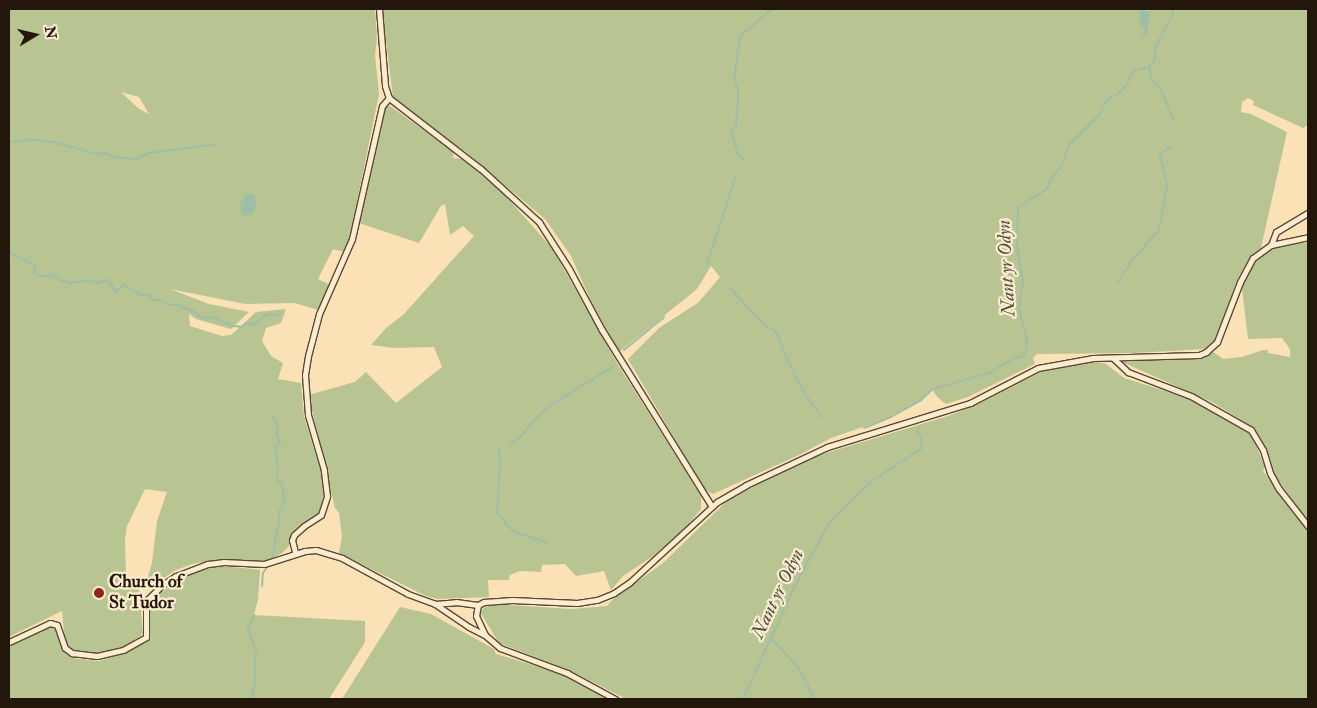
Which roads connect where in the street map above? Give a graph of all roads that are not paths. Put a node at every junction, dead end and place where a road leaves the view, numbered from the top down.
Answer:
1 (379, 9) edge
2 (389, 98) junction
3 (1308, 213) edge
4 (1308, 237) edge
5 (1271, 245) junction
6 (1112, 358) junction
7 (712, 507) junction
8 (1308, 526) edge
9 (295, 552) junction
10 (435, 604) junction
11 (478, 605) junction
12 (485, 635) junction
13 (9, 642) edge
14 (615, 699) edge

1 - 2 street
2 - 7 street
2 - 9 street
3 - 5 street
4 - 5 street
5 - 6 street
6 - 7 street
6 - 8 street
7 - 11 street
9 - 10 street
9 - 13 street
10 - 11 street
10 - 12 street
11 - 12 street
12 - 14 street

